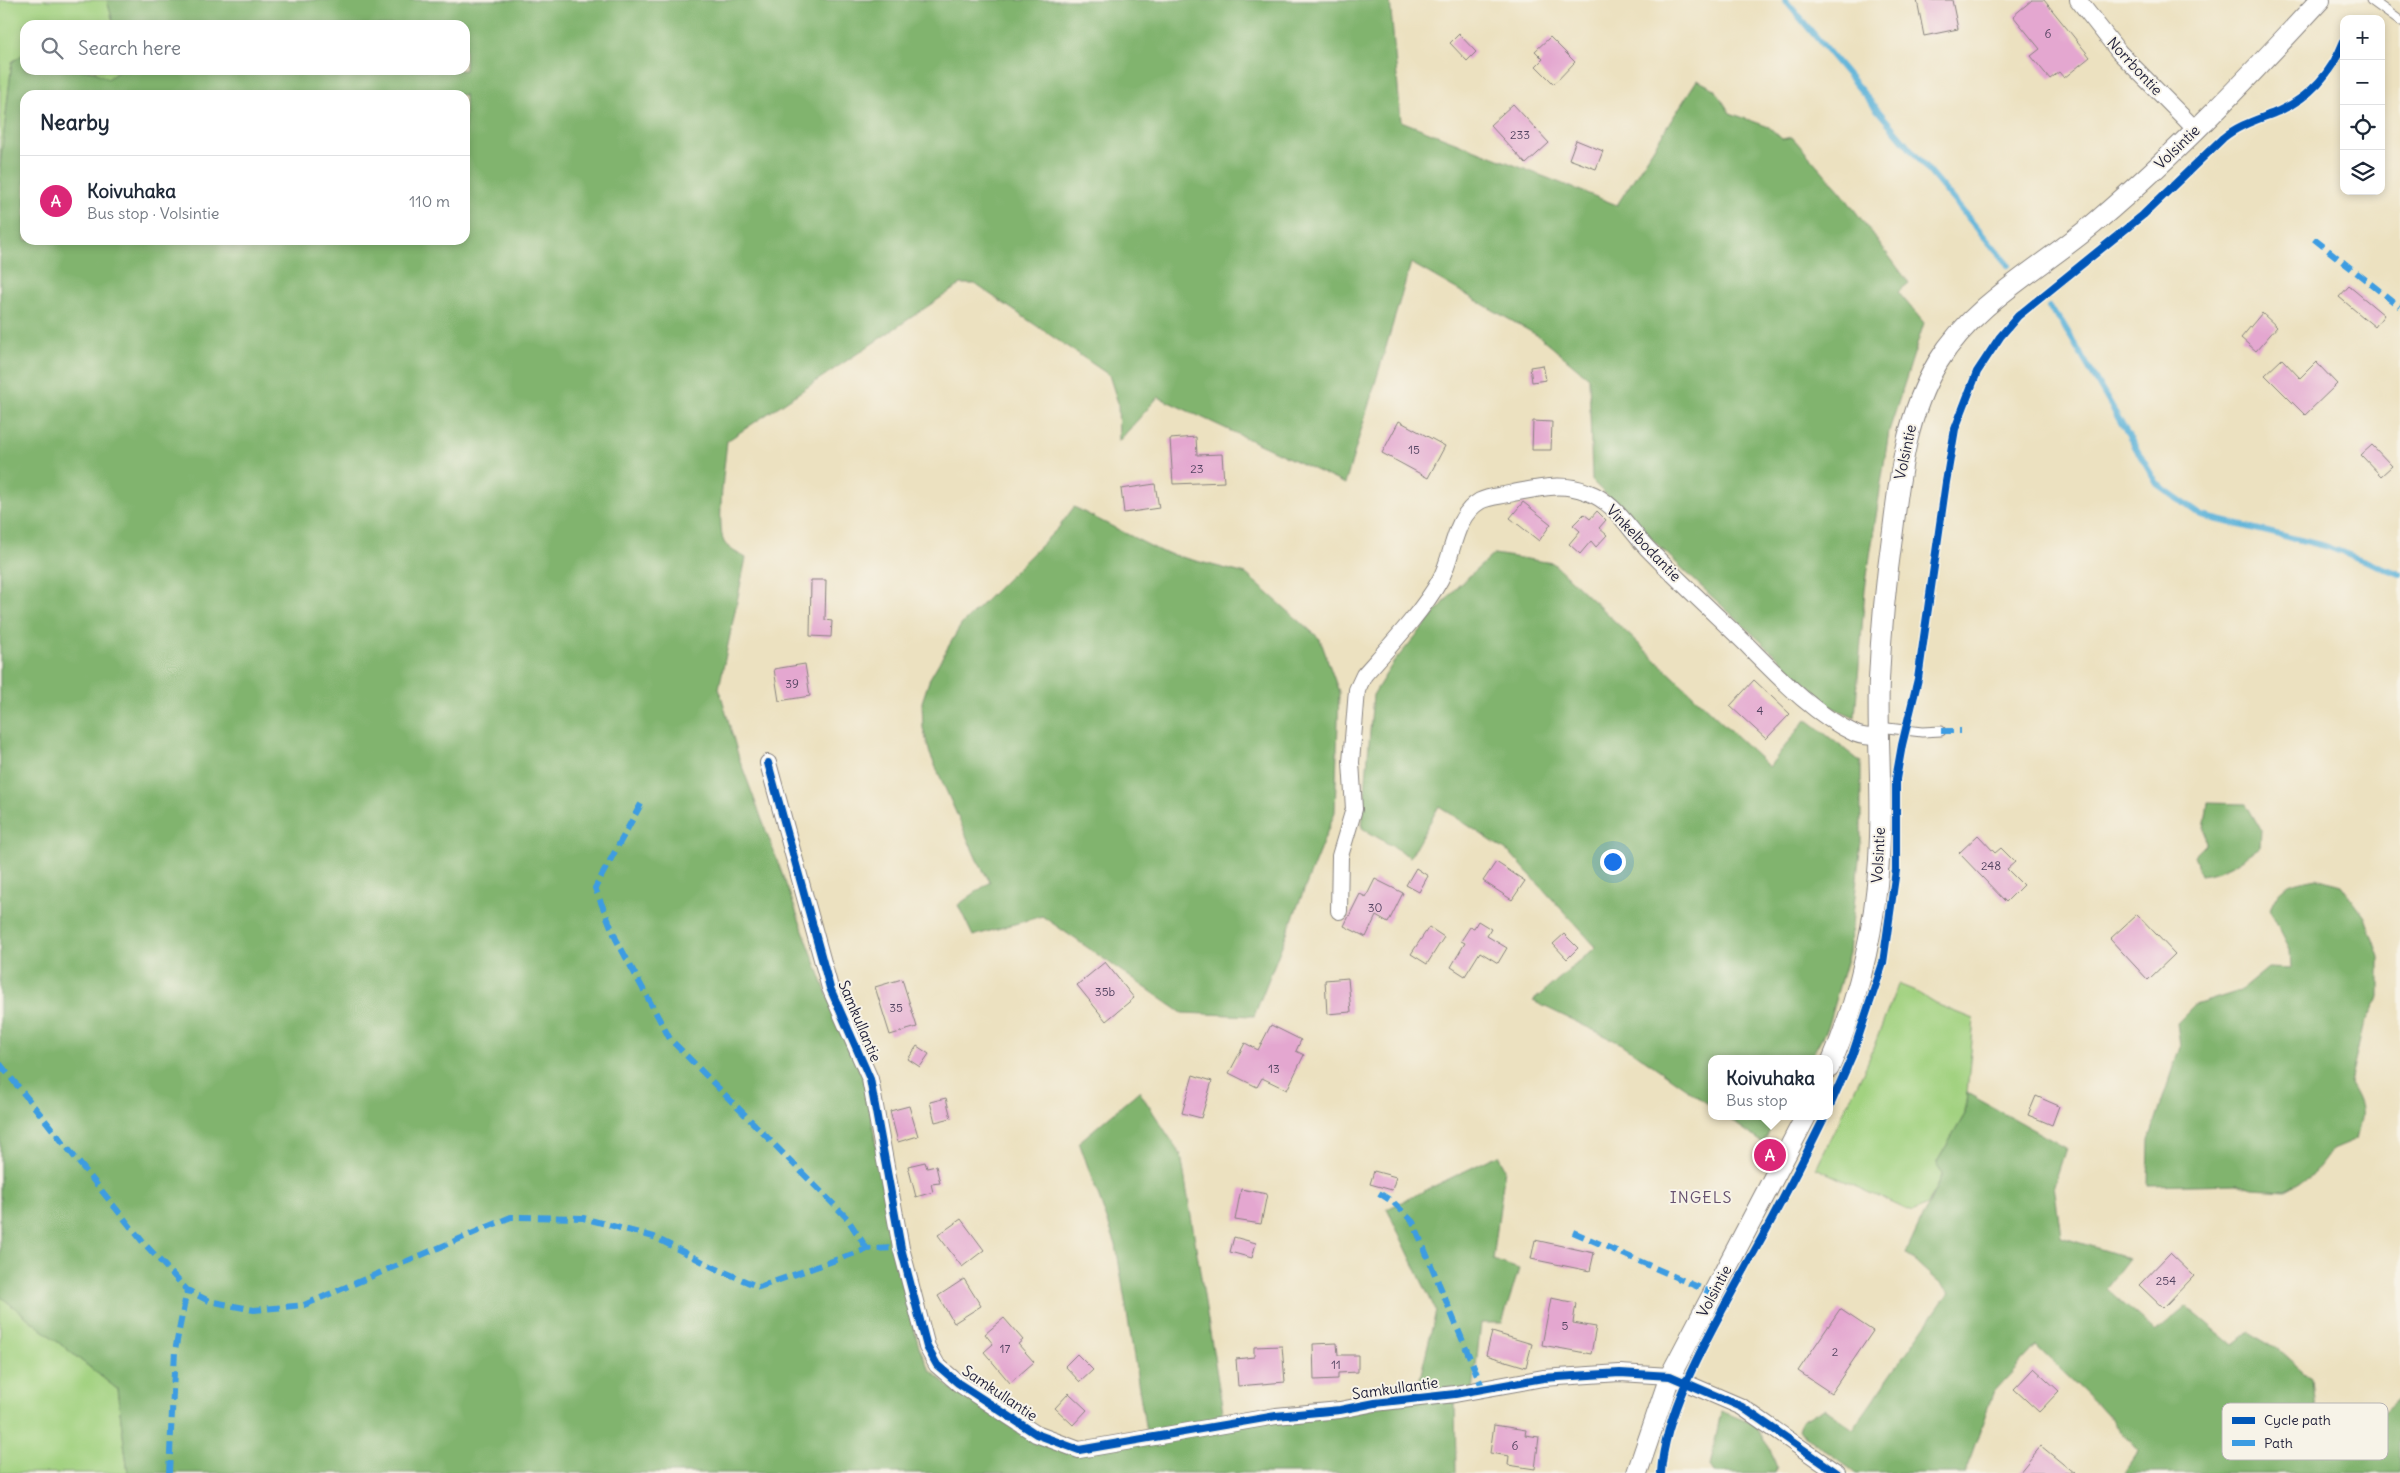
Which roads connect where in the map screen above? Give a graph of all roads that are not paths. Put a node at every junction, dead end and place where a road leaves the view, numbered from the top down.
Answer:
1 (2078, 0) edge
2 (2320, 0) edge
3 (2372, 0) edge
4 (2400, 21) edge
5 (2196, 130) junction
6 (1941, 731) dead end
7 (1878, 732) junction
8 (768, 763) dead end
9 (1339, 911) dead end
10 (1833, 1057) edge
11 (1804, 1120) edge
12 (1670, 1376) junction
13 (1637, 1473) edge
14 (1837, 1473) edge

1 - 5 street, Norrbontie
2 - 5 street, Volsintie
3 - 4 lane
5 - 7 street, Volsintie
6 - 7 lane
7 - 9 street, Vinkelbodantie
7 - 10 street, Volsintie
8 - 12 street, Samkullantie
11 - 12 street, Volsintie
12 - 13 street, Volsintie
12 - 14 street, Samkullantie

